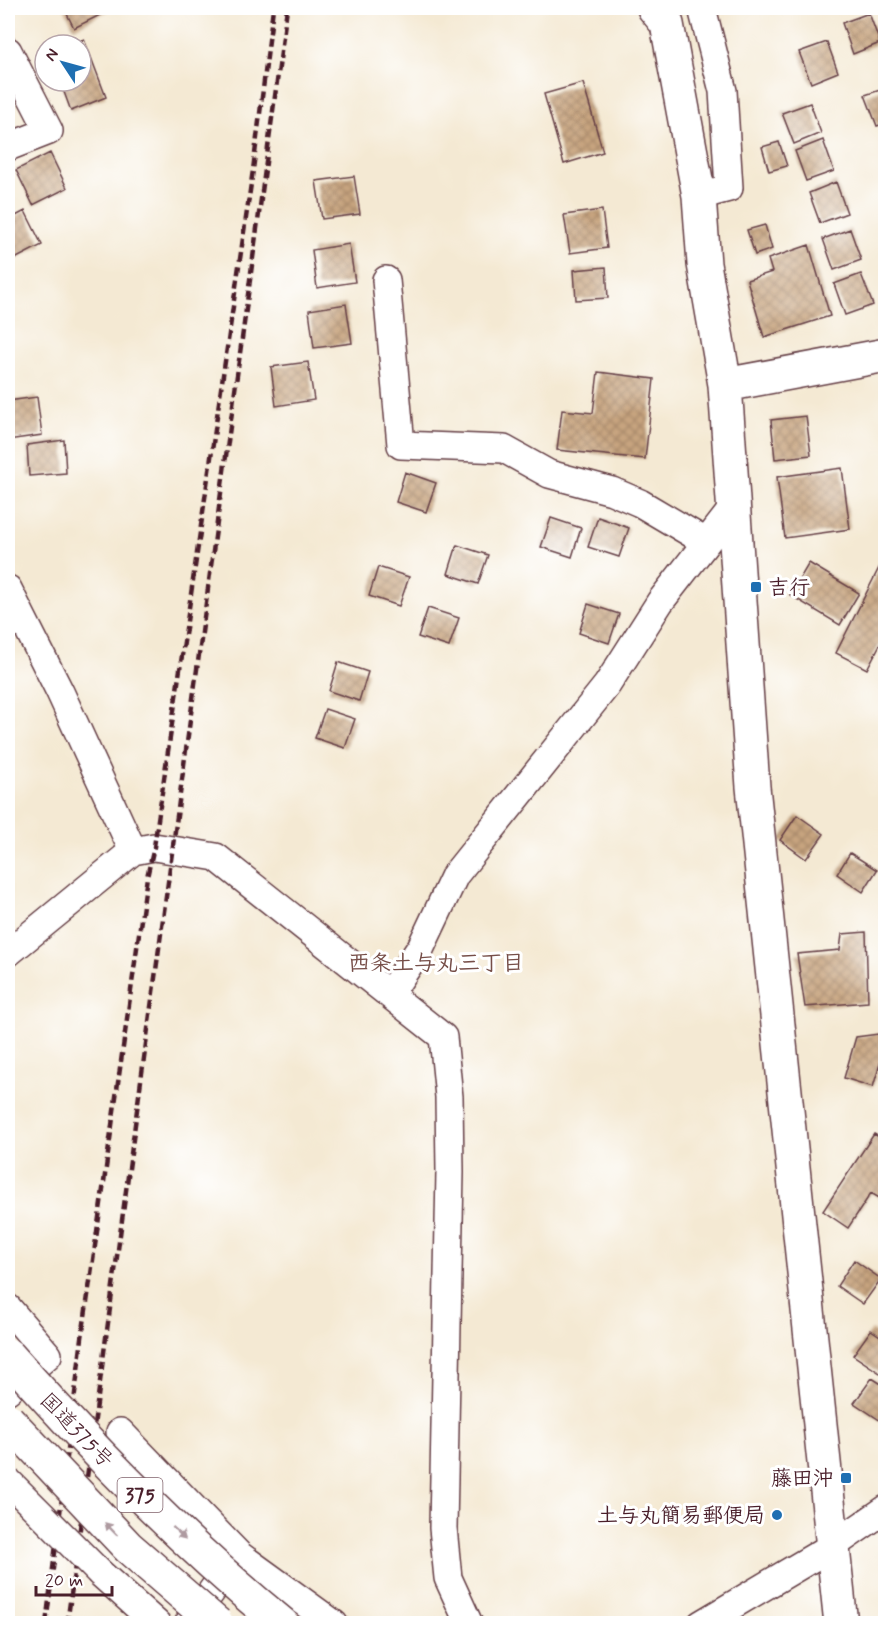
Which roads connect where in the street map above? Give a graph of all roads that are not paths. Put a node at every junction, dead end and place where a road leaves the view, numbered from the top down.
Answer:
1 (654, 8) edge
2 (702, 8) edge
3 (8, 51) edge
4 (8, 147) edge
5 (699, 196) junction
6 (386, 280) dead end
7 (885, 355) edge
8 (725, 385) junction
9 (734, 508) junction
10 (706, 542) junction
11 (8, 589) edge
12 (133, 851) junction
13 (8, 953) edge
14 (390, 993) junction
15 (8, 1308) edge
16 (8, 1355) edge
17 (8, 1390) edge
18 (8, 1420) edge
19 (120, 1432) dead end
20 (8, 1481) edge
21 (885, 1509) edge
22 (831, 1547) junction
23 (239, 1555) junction
24 (157, 1623) edge
25 (188, 1623) edge
26 (217, 1623) edge
27 (282, 1623) edge
28 (334, 1623) edge
29 (469, 1623) edge
30 (701, 1623) edge
31 (841, 1623) edge

1 - 5 main road
2 - 5 street
3 - 4 street
5 - 8 main road
6 - 10 street
7 - 8 main road
8 - 9 main road
9 - 10 street
9 - 22 main road
10 - 14 street
11 - 12 street
12 - 13 street
12 - 14 street
14 - 29 street
15 - 17 street
16 -> 27 main road, 国道375号 / 375, bridge
26 -> 18 main road, 国道375号 / 375, bridge
19 - 23 street
20 - 24 street, bridge
21 - 22 street
22 - 30 street
22 - 31 main road
23 - 25 street
23 - 28 street

